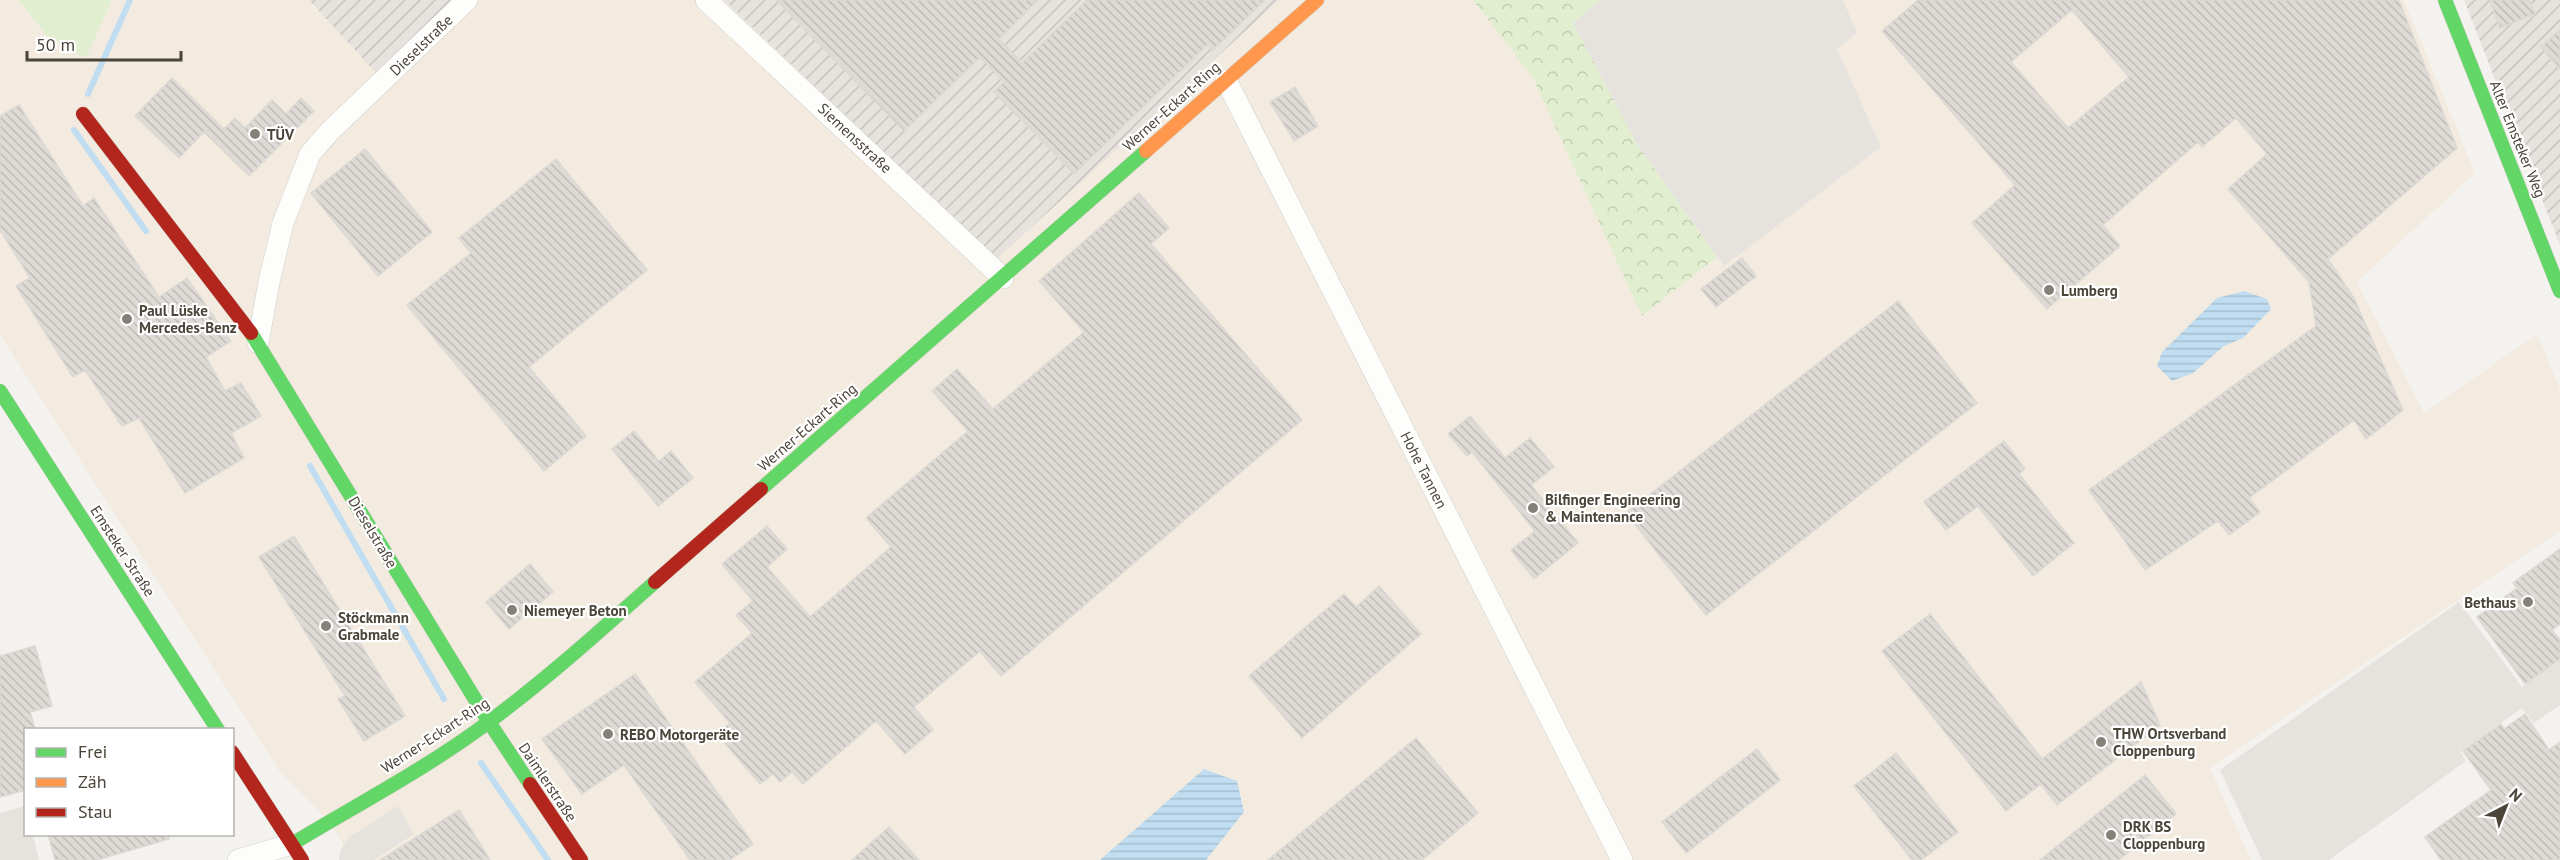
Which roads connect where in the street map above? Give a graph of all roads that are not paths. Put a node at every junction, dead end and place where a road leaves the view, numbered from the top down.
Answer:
1 (468, 0) edge
2 (706, 0) edge
3 (1317, 0) edge
4 (2445, 0) edge
5 (1226, 80) junction
6 (84, 114) dead end
7 (1003, 278) junction
8 (2560, 291) edge
9 (258, 344) junction
10 (0, 391) edge
11 (489, 722) junction
12 (217, 728) edge
13 (234, 755) edge
14 (297, 852) edge
15 (238, 860) edge
16 (581, 860) edge
17 (1622, 860) edge

1 - 9 street, Dieselstraße
2 - 7 street, Siemensstraße
3 - 5 street, Werner-Eckart-Ring
4 - 8 street, Alter Emsteker Weg
5 - 7 street, Werner-Eckart-Ring
5 - 17 street, Hohe Tannen
6 - 9 street, Dieselstraße
7 - 11 street, Werner-Eckart-Ring
9 - 11 street, Dieselstraße
10 - 12 street, Emsteker Straße
11 - 14 street, Werner-Eckart-Ring
11 - 16 street, Daimlerstraße
13 - 14 street
14 - 15 street

